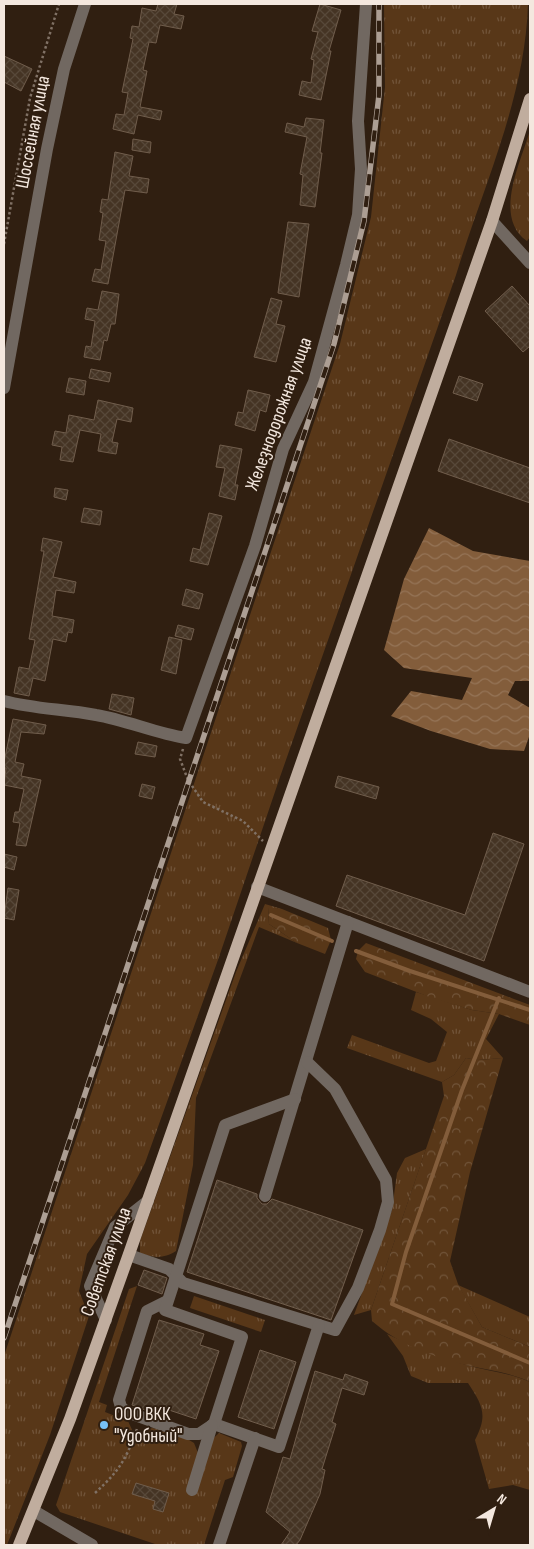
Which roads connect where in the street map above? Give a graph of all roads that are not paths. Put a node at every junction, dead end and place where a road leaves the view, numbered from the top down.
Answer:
1 (85, 4) edge
2 (366, 4) edge
3 (530, 99) edge
4 (492, 221) junction
5 (525, 251) edge
6 (530, 263) edge
7 (4, 388) edge
8 (4, 701) edge
9 (257, 887) junction
10 (348, 922) junction
11 (530, 992) edge
12 (307, 1062) junction
13 (295, 1098) junction
14 (265, 1196) dead end
15 (148, 1201) junction
16 (129, 1255) junction
17 (176, 1276) junction
18 (167, 1301) junction
19 (106, 1320) junction
20 (319, 1325) junction
21 (213, 1424) junction
22 (255, 1438) junction
23 (192, 1490) dead end
24 (34, 1511) junction
25 (19, 1545) edge
26 (92, 1545) edge
27 (219, 1545) edge

1 - 7 street, Шоссейная улица
2 - 8 street, Железнодорожная улица
3 - 4 main road, Советская улица
4 - 5 street
4 - 9 main road, Советская улица
5 - 6 street
9 - 10 street
9 - 15 main road, Советская улица
10 - 11 street
10 - 12 street
12 - 13 street
12 - 20 street
13 - 14 street
13 - 17 street
15 - 16 main road, Советская улица
15 - 19 street
16 - 17 street
16 - 19 main road, Советская улица
17 - 18 street
17 - 20 street
18 - 21 street
18 - 21 street
19 - 24 main road, Советская улица
20 - 22 street
21 - 22 street
21 - 23 street
22 - 27 street
24 - 25 main road, Советская улица
24 - 26 street

